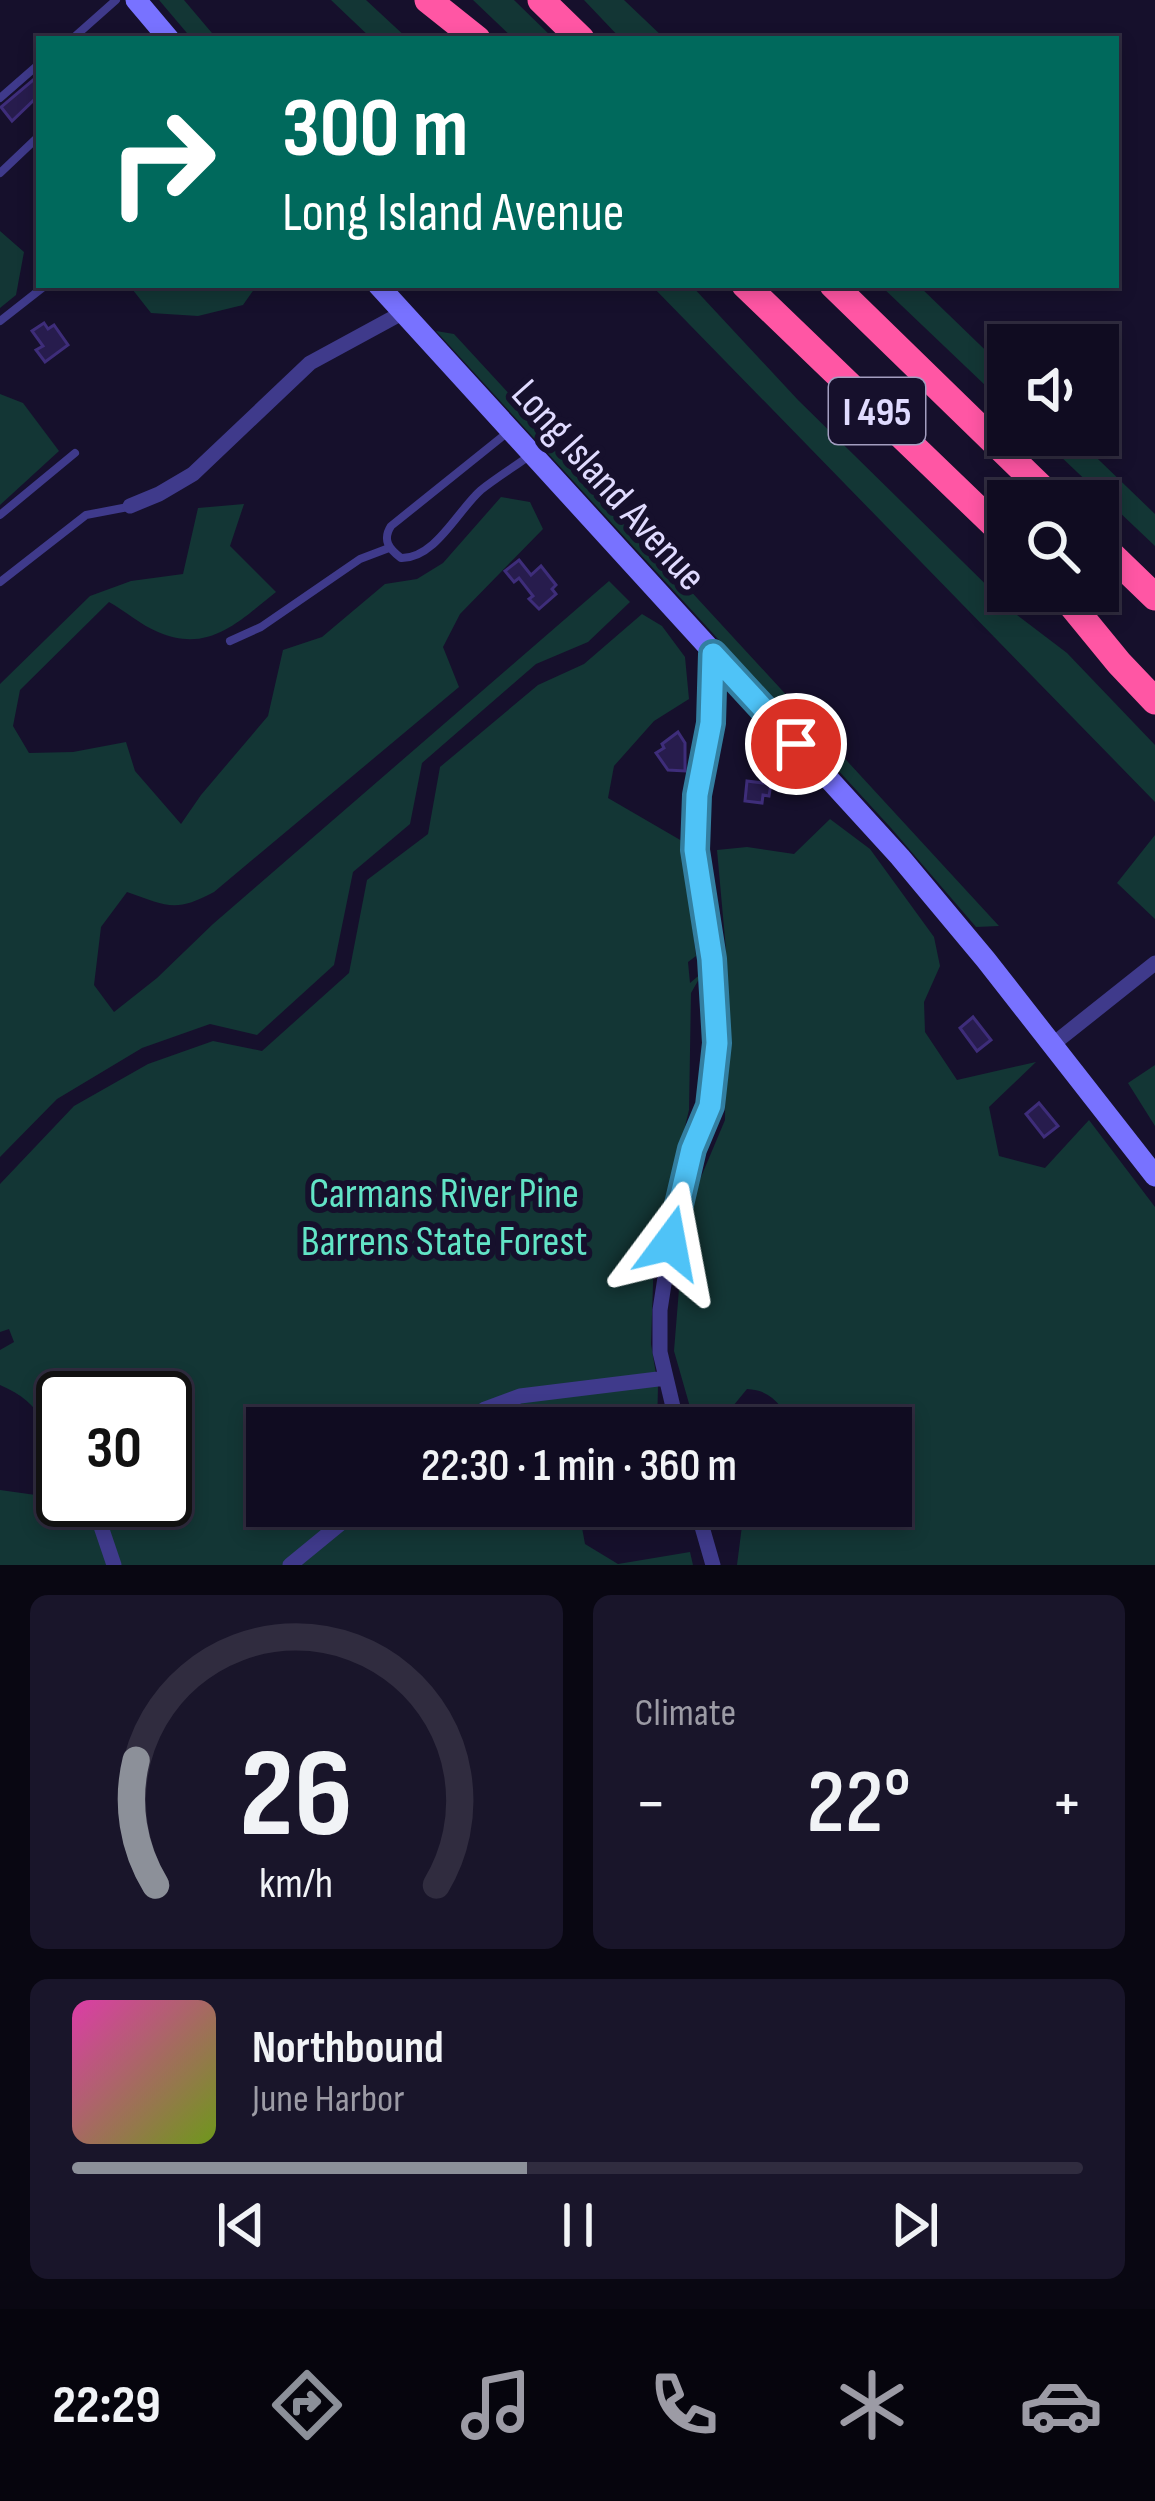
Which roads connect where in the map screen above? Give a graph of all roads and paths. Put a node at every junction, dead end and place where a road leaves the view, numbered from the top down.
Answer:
1 (116, 0) edge
2 (136, 0) edge
3 (428, 0) edge
4 (455, 0) edge
5 (541, 0) edge
6 (558, 0) edge
7 (75, 36) edge
8 (166, 36) edge
9 (473, 36) edge
10 (492, 36) edge
11 (578, 36) edge
12 (590, 36) edge
13 (36, 67) edge
14 (0, 98) edge
15 (36, 138) edge
16 (2, 166) edge
17 (42, 288) edge
18 (381, 288) edge
19 (748, 288) edge
20 (836, 288) edge
21 (402, 313) junction
22 (0, 322) edge
23 (509, 431) junction
24 (74, 453) dead end
25 (531, 454) junction
26 (1033, 480) edge
27 (130, 506) joint
28 (0, 514) edge
29 (987, 518) edge
30 (389, 548) junction
31 (1119, 562) edge
32 (0, 582) edge
33 (1155, 597) edge
34 (1079, 612) edge
35 (1084, 612) edge
36 (230, 641) dead end
37 (713, 654) junction
38 (1155, 680) edge
39 (1155, 701) edge
40 (1155, 963) edge
41 (1052, 1046) junction
42 (1155, 1176) edge
43 (666, 1378) junction
44 (490, 1407) edge
45 (673, 1407) edge
46 (101, 1527) edge
47 (336, 1527) edge
48 (702, 1527) edge
49 (114, 1565) edge
50 (290, 1565) edge
51 (713, 1565) edge

1 - 7 lane
2 - 8 street
3 - 9 highway
4 - 10 highway
5 - 11 highway
6 - 12 highway
13 - 14 lane
15 - 16 lane
17 - 22 lane
18 - 21 street, Long Island Avenue
19 - 29 highway, I 495
20 - 26 highway, I 495
21 - 23 street, Long Island Avenue
21 - 27 street
23 - 25 street, Long Island Avenue
23 - 30 lane
24 - 28 lane
25 - 30 lane
25 - 37 street, Long Island Avenue
27 - 32 lane
30 - 36 lane
31 - 33 highway
34 - 39 highway
35 - 38 highway
37 - 41 street, Long Island Avenue
37 - 43 street
40 - 41 street
41 - 42 street, Long Island Avenue
43 - 44 street
43 - 45 street
46 - 49 street
47 - 50 street
48 - 51 street

